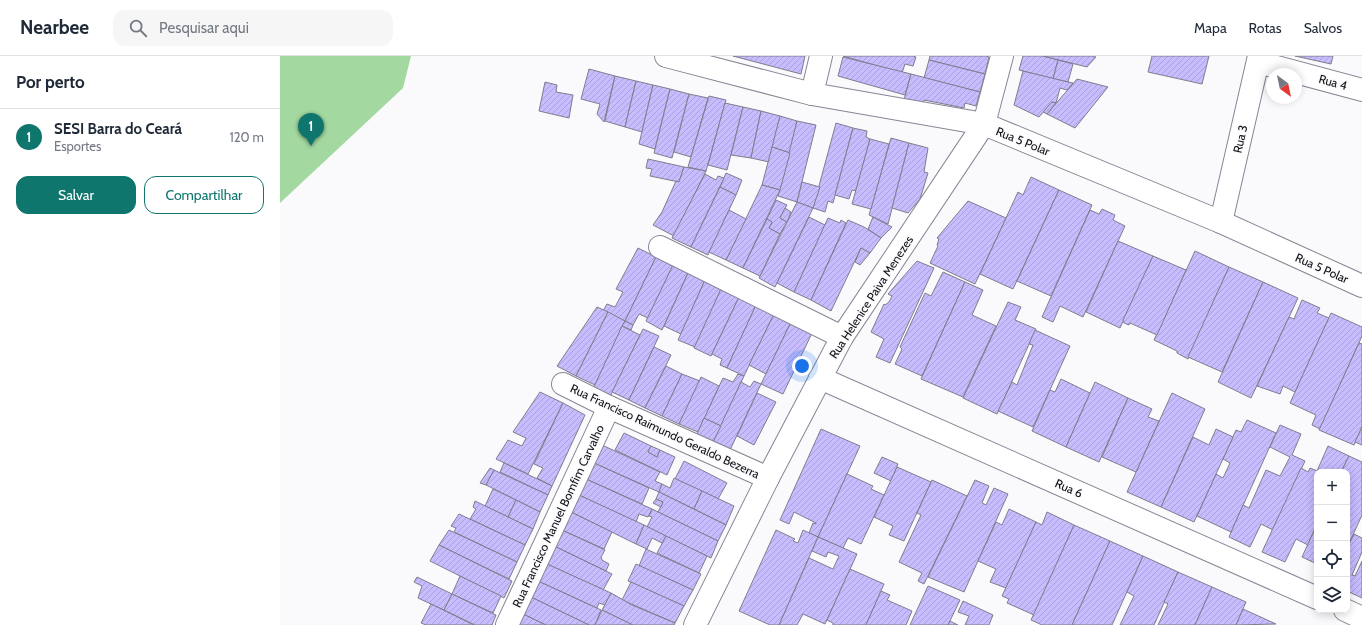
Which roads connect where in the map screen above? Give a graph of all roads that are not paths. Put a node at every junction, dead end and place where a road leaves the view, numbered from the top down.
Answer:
1 (666, 56) edge
2 (821, 56) edge
3 (1002, 56) edge
4 (1258, 59) edge
5 (1362, 90) edge
6 (812, 94) junction
7 (984, 124) junction
8 (1221, 222) junction
9 (660, 247) dead end
10 (1362, 286) edge
11 (842, 337) junction
12 (820, 378) junction
13 (563, 384) dead end
14 (609, 407) junction
15 (768, 478) junction
16 (1314, 597) edge
17 (1350, 612) edge
18 (1362, 618) edge
19 (507, 625) edge
20 (695, 625) edge

1 - 6 street, Rua 5 Polar
2 - 6 street
3 - 7 street, Rua Helenice Paiva Menezes
4 - 5 street, Rua 4
4 - 8 street, Rua 3
6 - 7 street, Rua 5 Polar
7 - 8 street, Rua 5 Polar
7 - 11 street, Rua Helenice Paiva Menezes
8 - 10 street, Rua 5 Polar
9 - 11 street
11 - 12 street, Rua Helenice Paiva Menezes
12 - 15 street, Rua Helenice Paiva Menezes
12 - 16 street, Rua 6
13 - 14 street, Rua Francisco Raimundo Geraldo Bezerra
14 - 15 street, Rua Francisco Raimundo Geraldo Bezerra
14 - 19 street, Rua Francisco Manuel Bomfim Carvalho
15 - 20 street, Rua Helenice Paiva Menezes
17 - 18 street

